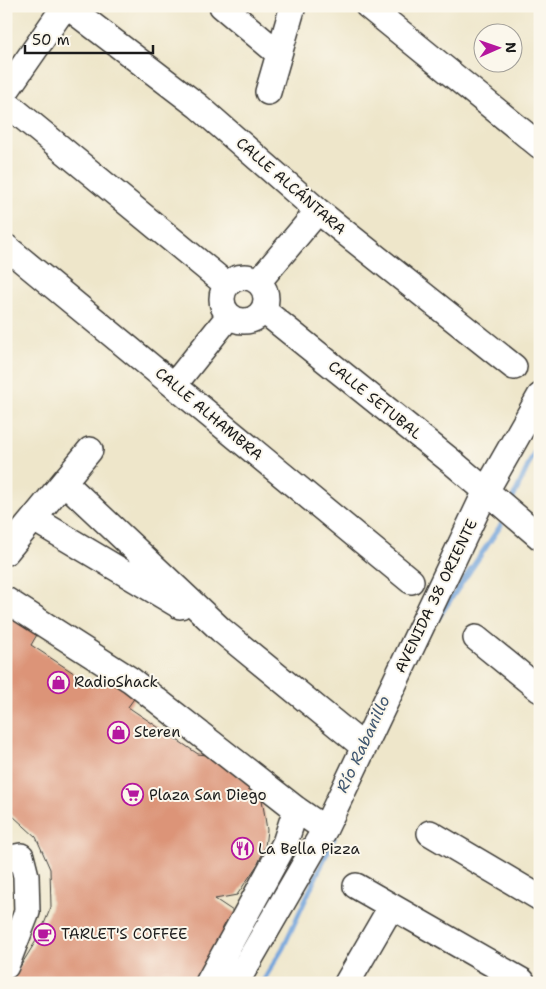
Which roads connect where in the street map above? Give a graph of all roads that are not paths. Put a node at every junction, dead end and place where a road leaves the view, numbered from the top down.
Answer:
1 (66, 6) edge
2 (222, 6) edge
3 (293, 6) edge
4 (368, 6) edge
5 (279, 54) junction
6 (6, 91) edge
7 (268, 92) dead end
8 (6, 103) edge
9 (540, 146) edge
10 (318, 211) junction
11 (6, 247) edge
12 (259, 281) junction
13 (228, 285) junction
14 (263, 310) junction
15 (229, 316) junction
16 (514, 367) dead end
17 (174, 385) junction
18 (540, 396) edge
19 (90, 450) dead end
20 (64, 482) junction
21 (486, 491) junction
22 (34, 519) junction
23 (540, 537) edge
24 (6, 552) edge
25 (411, 581) dead end
26 (6, 600) edge
27 (221, 630) junction
28 (476, 638) dead end
29 (540, 690) edge
30 (364, 747) junction
31 (296, 809) junction
32 (325, 829) junction
33 (430, 833) dead end
34 (11, 851) edge
35 (356, 886) dead end
36 (540, 898) edge
37 (391, 907) junction
38 (17, 914) edge
39 (6, 966) edge
40 (208, 983) edge
41 (236, 983) edge
42 (347, 983) edge
43 (520, 983) edge

1 - 6 street
1 - 10 street, CALLE ALCÁNTARA
2 - 5 street
3 - 5 street
4 - 9 street
5 - 7 street
8 - 13 street
10 - 12 street
10 - 16 street, CALLE ALCÁNTARA
11 - 17 street, CALLE ALHAMBRA
12 - 13 street
12 - 14 street
13 - 15 street
14 - 15 street
14 - 21 street, CALLE SETUBAL
15 - 17 street
17 - 25 street, CALLE ALHAMBRA
18 - 21 street, AVENIDA 38 ORIENTE
19 - 20 street
20 - 22 street
20 - 27 street
21 - 23 street, CALLE SETUBAL
21 - 30 street, AVENIDA 38 ORIENTE
22 - 24 street
22 - 27 street
26 - 31 street
27 - 30 street
28 - 29 street
30 - 32 street, AVENIDA 38 ORIENTE
31 - 32 street
31 - 40 street
32 - 41 street, AVENIDA 38 ORIENTE
33 - 36 street
34 - 38 street
35 - 37 street
37 - 42 street
37 - 43 street
38 - 39 street

